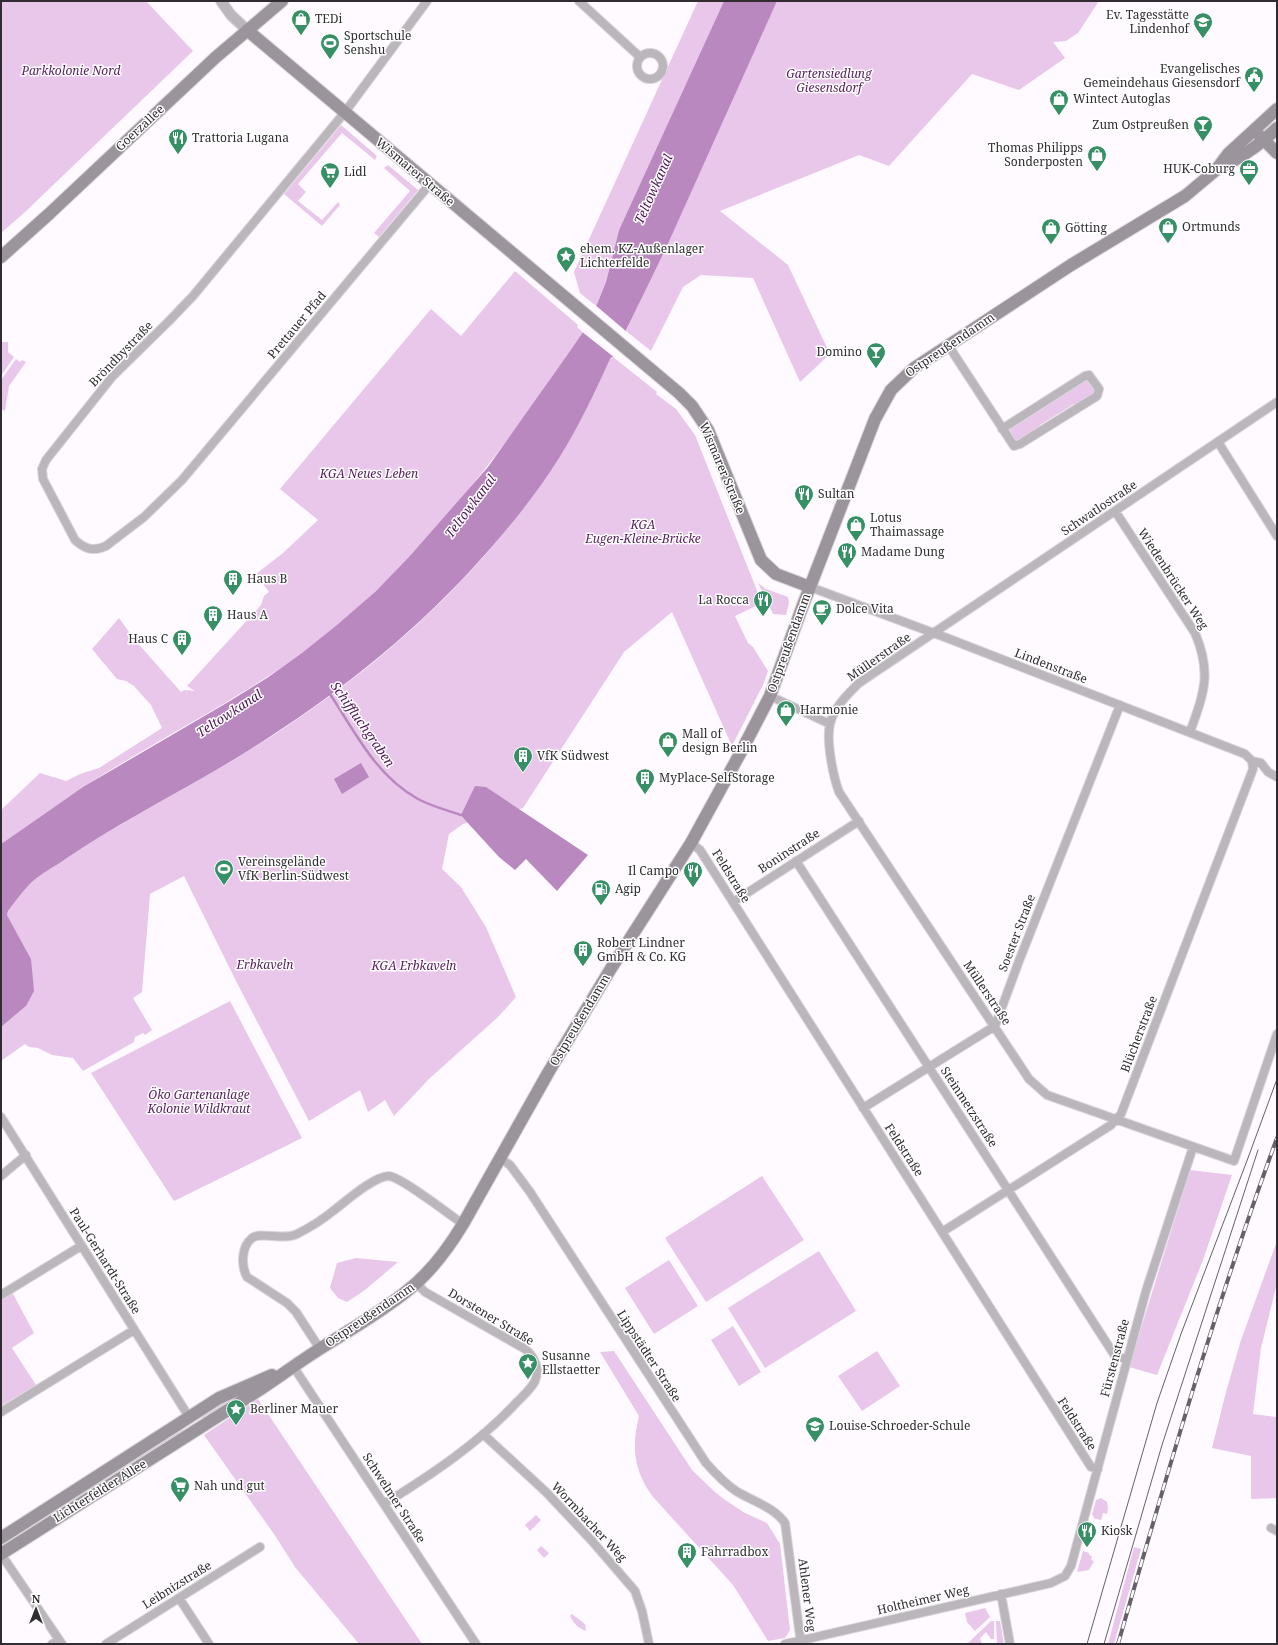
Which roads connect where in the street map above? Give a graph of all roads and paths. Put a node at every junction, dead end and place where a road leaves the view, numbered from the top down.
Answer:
1 (221, 1) edge
2 (282, 1) edge
3 (426, 1) edge
4 (579, 1) edge
5 (247, 30) junction
6 (640, 57) dead end
7 (1277, 109) edge
8 (345, 112) junction
9 (1267, 117) junction
10 (1277, 129) edge
11 (1254, 130) junction
12 (1264, 141) junction
13 (1277, 154) edge
14 (1216, 170) junction
15 (430, 184) junction
16 (1, 257) edge
17 (948, 345) junction
18 (1277, 402) edge
19 (1002, 429) junction
20 (1218, 442) junction
21 (182, 480) joint
22 (1115, 511) junction
23 (1277, 536) edge
24 (810, 587) junction
25 (934, 633) junction
26 (770, 696) junction
27 (1120, 705) junction
28 (830, 724) junction
29 (1190, 732) junction
30 (1252, 761) junction
31 (1277, 777) edge
32 (859, 821) junction
33 (691, 843) junction
34 (796, 861) junction
35 (733, 902) junction
36 (995, 1026) junction
37 (1277, 1034) edge
38 (929, 1067) junction
39 (863, 1108) junction
40 (1, 1116) edge
41 (1117, 1120) junction
42 (1193, 1147) junction
43 (26, 1156) junction
44 (501, 1159) junction
45 (1, 1176) edge
46 (1008, 1191) junction
47 (463, 1224) junction
48 (942, 1232) junction
49 (81, 1246) junction
50 (416, 1283) junction
51 (1, 1295) edge
52 (134, 1330) junction
53 (320, 1349) junction
54 (1127, 1359) junction
55 (293, 1366) junction
56 (252, 1388) junction
57 (1, 1412) edge
58 (189, 1417) junction
59 (198, 1429) junction
60 (483, 1434) junction
61 (1098, 1469) junction
62 (384, 1504) junction
63 (1, 1538) edge
64 (260, 1547) dead end
65 (790, 1548) joint
66 (1, 1554) edge
67 (1065, 1576) joint
68 (1001, 1594) junction
69 (179, 1598) junction
70 (801, 1642) edge
71 (57, 1643) edge
72 (106, 1644) edge
73 (210, 1644) edge
74 (476, 1644) edge
75 (649, 1644) edge
76 (785, 1644) edge
77 (1010, 1644) edge

1 - 5 street
2 - 5 main road, Goerzallee
3 - 8 street
4 - 6 street
5 - 8 main road, Wismarer Straße
5 - 16 main road, Goerzallee
7 - 9 main road, Ostpreußendamm
8 - 15 main road, Wismarer Straße
8 - 21 street, Bröndbystraße
9 - 10 main road
9 - 11 main road, Ostpreußendamm
10 - 12 main road, Ostpreußendamm
11 - 12 main road
11 - 14 main road, Ostpreußendamm
12 - 13 main road
12 - 14 main road, Ostpreußendamm
14 - 17 main road, Ostpreußendamm
15 - 21 street, Prettauer Pfad
15 - 24 main road, Wismarer Straße
17 - 19 street
17 - 24 main road, Ostpreußendamm
18 - 20 street, Schwatlostraße
19 - 19 street
20 - 22 street, Schwatlostraße
20 - 23 street
22 - 25 street, Schwatlostraße
22 - 29 street, Wiedenbrücker Weg
24 - 25 street, Lindenstraße
24 - 26 main road, Ostpreußendamm
25 - 27 street, Lindenstraße
25 - 28 street, Müllerstraße
26 - 28 street
26 - 33 main road, Ostpreußendamm
27 - 29 street, Lindenstraße
27 - 36 street, Soester Straße
28 - 32 street, Müllerstraße
29 - 30 street, Lindenstraße
30 - 31 street, Lindenstraße
30 - 41 street, Blücherstraße
32 - 34 street, Boninstraße
32 - 36 street, Müllerstraße
33 - 35 street, Feldstraße
33 - 44 main road, Ostpreußendamm
34 - 35 street, Boninstraße
34 - 38 street, Steinmetzstraße
35 - 39 street, Feldstraße
36 - 38 street
36 - 41 street, Müllerstraße
37 - 42 street, Müllerstraße
38 - 39 street
38 - 46 street, Steinmetzstraße
39 - 48 street, Feldstraße
40 - 43 street, Paul-Gerhardt-Straße
41 - 42 street, Müllerstraße
41 - 46 street
42 - 54 street, Fürstenstraße
43 - 45 street
43 - 49 street, Paul-Gerhardt-Straße
44 - 47 main road, Ostpreußendamm
44 - 65 street, Lippstädter Straße
46 - 48 street
46 - 54 street, Steinmetzstraße
47 - 50 main road, Ostpreußendamm
47 - 53 street, Ostpreußendamm
48 - 61 street, Feldstraße
49 - 51 street
49 - 52 street, Paul-Gerhardt-Straße
50 - 53 main road, Ostpreußendamm
50 - 60 street, Dorstener Straße
52 - 57 street
52 - 58 street, Paul-Gerhardt-Straße
53 - 55 main road, Ostpreußendamm
54 - 61 street, Fürstenstraße
55 - 56 main road, Ostpreußendamm
55 - 62 street, Schwelmer Straße
56 - 58 main road, Lichterfelder Allee
56 - 59 main road, Lichterfelder Allee
58 - 59 main road
58 - 63 main road, Lichterfelder Allee
59 - 66 main road, Lichterfelder Allee
60 - 62 street
60 - 75 street, Wormbacher Weg
61 - 67 street, Fürstenstraße
62 - 74 street, Schwelmer Straße
64 - 69 street, Leibnizstraße
65 - 70 street, Ahlener Weg
66 - 71 street
67 - 68 street, Holtheimer Weg
68 - 70 street, Holtheimer Weg
68 - 77 street
69 - 72 street, Leibnizstraße
69 - 73 street
70 - 76 street, Holtheimer Weg

